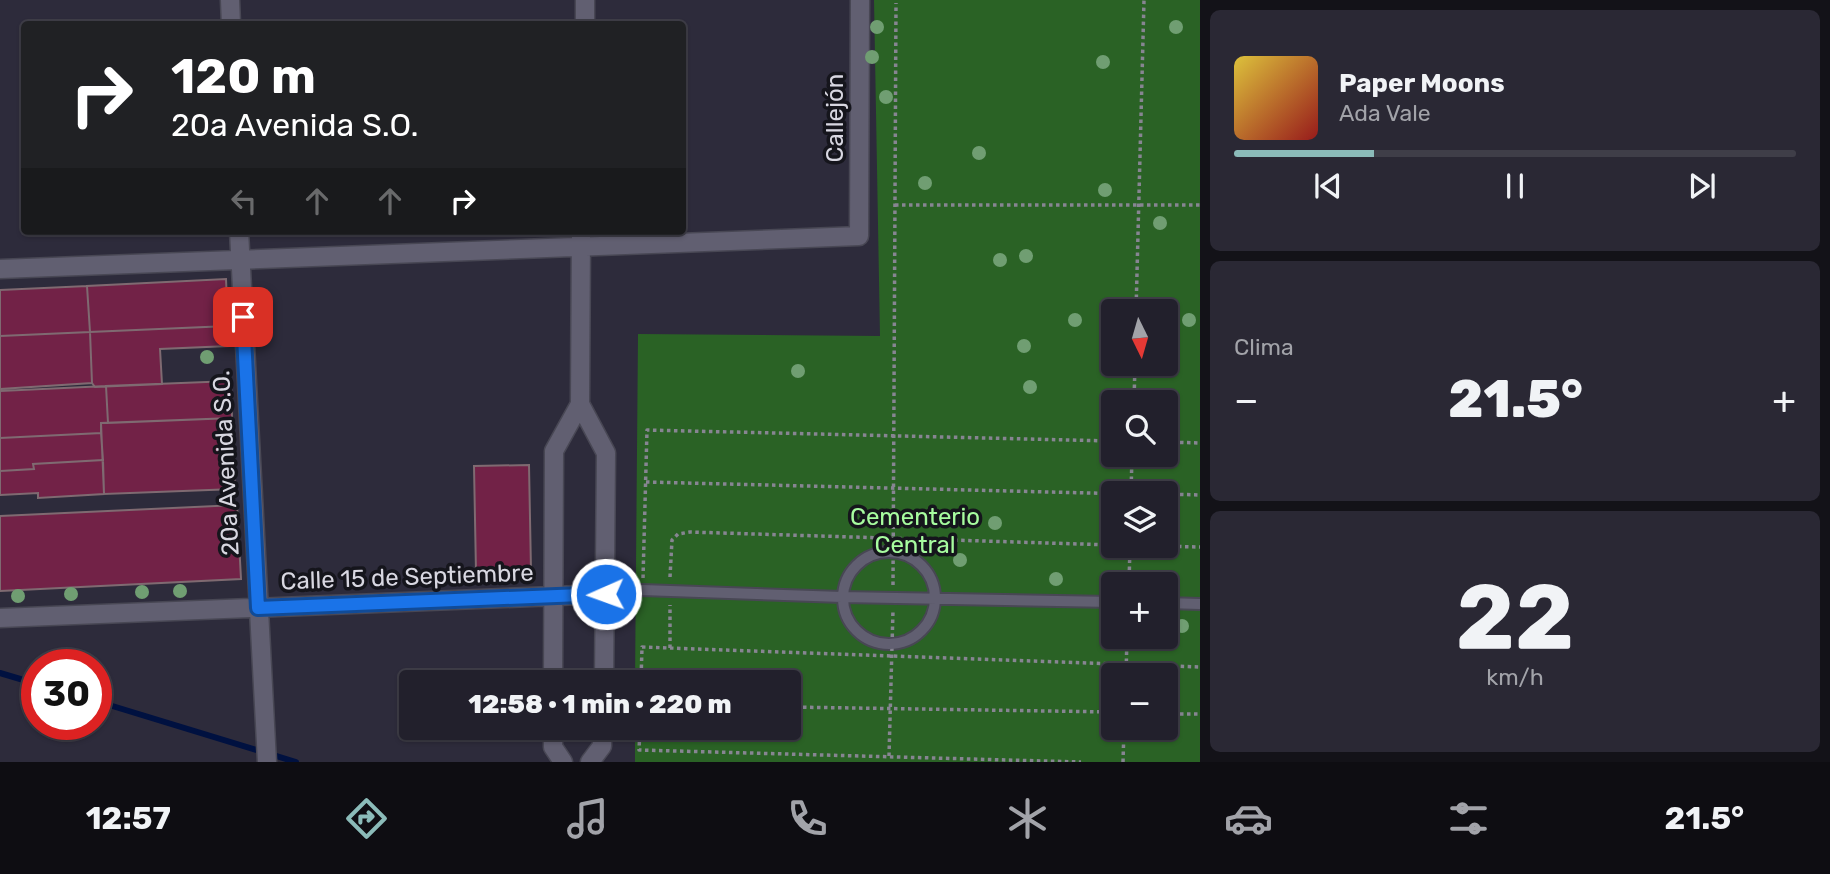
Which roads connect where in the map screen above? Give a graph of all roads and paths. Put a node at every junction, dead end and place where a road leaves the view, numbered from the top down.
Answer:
1 (230, 0) edge
2 (585, 0) edge
3 (860, 0) edge
4 (1144, 0) edge
5 (896, 2) dead end
6 (231, 21) edge
7 (584, 21) edge
8 (895, 205) junction
9 (1139, 205) junction
10 (1200, 205) edge
11 (239, 235) edge
12 (581, 240) edge
13 (240, 262) junction
14 (0, 269) edge
15 (1136, 299) edge
16 (580, 404) junction
17 (894, 436) junction
18 (1101, 441) edge
19 (1178, 442) edge
20 (1200, 443) edge
21 (646, 482) junction
22 (894, 487) junction
23 (1101, 493) edge
24 (1178, 494) edge
25 (1200, 495) edge
26 (894, 538) junction
27 (1101, 545) edge
28 (1178, 546) edge
29 (1200, 547) edge
30 (894, 552) junction
31 (642, 590) junction
32 (670, 592) junction
33 (606, 594) junction
34 (554, 596) junction
35 (842, 597) junction
36 (893, 597) junction
37 (936, 598) junction
38 (1101, 602) edge
39 (1178, 603) edge
40 (1200, 604) edge
41 (258, 608) junction
42 (0, 618) edge
43 (892, 644) junction
44 (670, 648) junction
45 (1127, 649) edge
46 (892, 656) junction
47 (1126, 663) joint
48 (1178, 666) edge
49 (1200, 667) edge
50 (553, 670) edge
51 (604, 670) edge
52 (641, 670) edge
53 (801, 707) edge
54 (890, 709) junction
55 (1101, 712) edge
56 (1178, 714) edge
57 (1200, 715) edge
58 (553, 740) edge
59 (602, 740) edge
60 (639, 740) edge
61 (1124, 740) edge
62 (889, 756) junction
63 (267, 762) edge
64 (562, 762) edge
65 (590, 762) edge
66 (1081, 762) edge
67 (1123, 762) edge

1 - 6 street
2 - 7 street
3 - 12 street, Callejón
4 - 9 path
5 - 8 path
8 - 9 path
8 - 17 path
9 - 10 path
9 - 15 path
11 - 13 street, 20a Avenida S.O.
12 - 13 street
12 - 16 street
13 - 14 street
13 - 41 street, 20a Avenida S.O.
16 - 33 street
16 - 34 street
17 - 18 path
17 - 21 path
17 - 22 path
19 - 20 path
21 - 22 path
21 - 31 path
22 - 23 path
22 - 26 path
24 - 25 path
26 - 27 path
26 - 30 path
26 - 32 path
28 - 29 path
30 - 35 lane
30 - 36 path
30 - 37 lane
31 - 32 lane
31 - 33 lane
32 - 35 lane
32 - 44 path
33 - 34 street, Calle 15 de Septiembre
33 - 51 street
34 - 41 street, Calle 15 de Septiembre
34 - 50 street
35 - 36 lane
35 - 43 lane
36 - 37 lane
36 - 43 path
37 - 38 lane
37 - 43 lane
39 - 40 lane
41 - 42 street, Calle 15 de Septiembre
41 - 63 street, 20a Avenida S.O.
43 - 46 path
44 - 46 path
44 - 52 path
45 - 47 path
46 - 47 path
46 - 54 path
48 - 49 path
53 - 54 path
54 - 55 path
54 - 62 path
56 - 57 path
58 - 64 street
59 - 65 street
60 - 62 path
61 - 67 path
62 - 66 path

